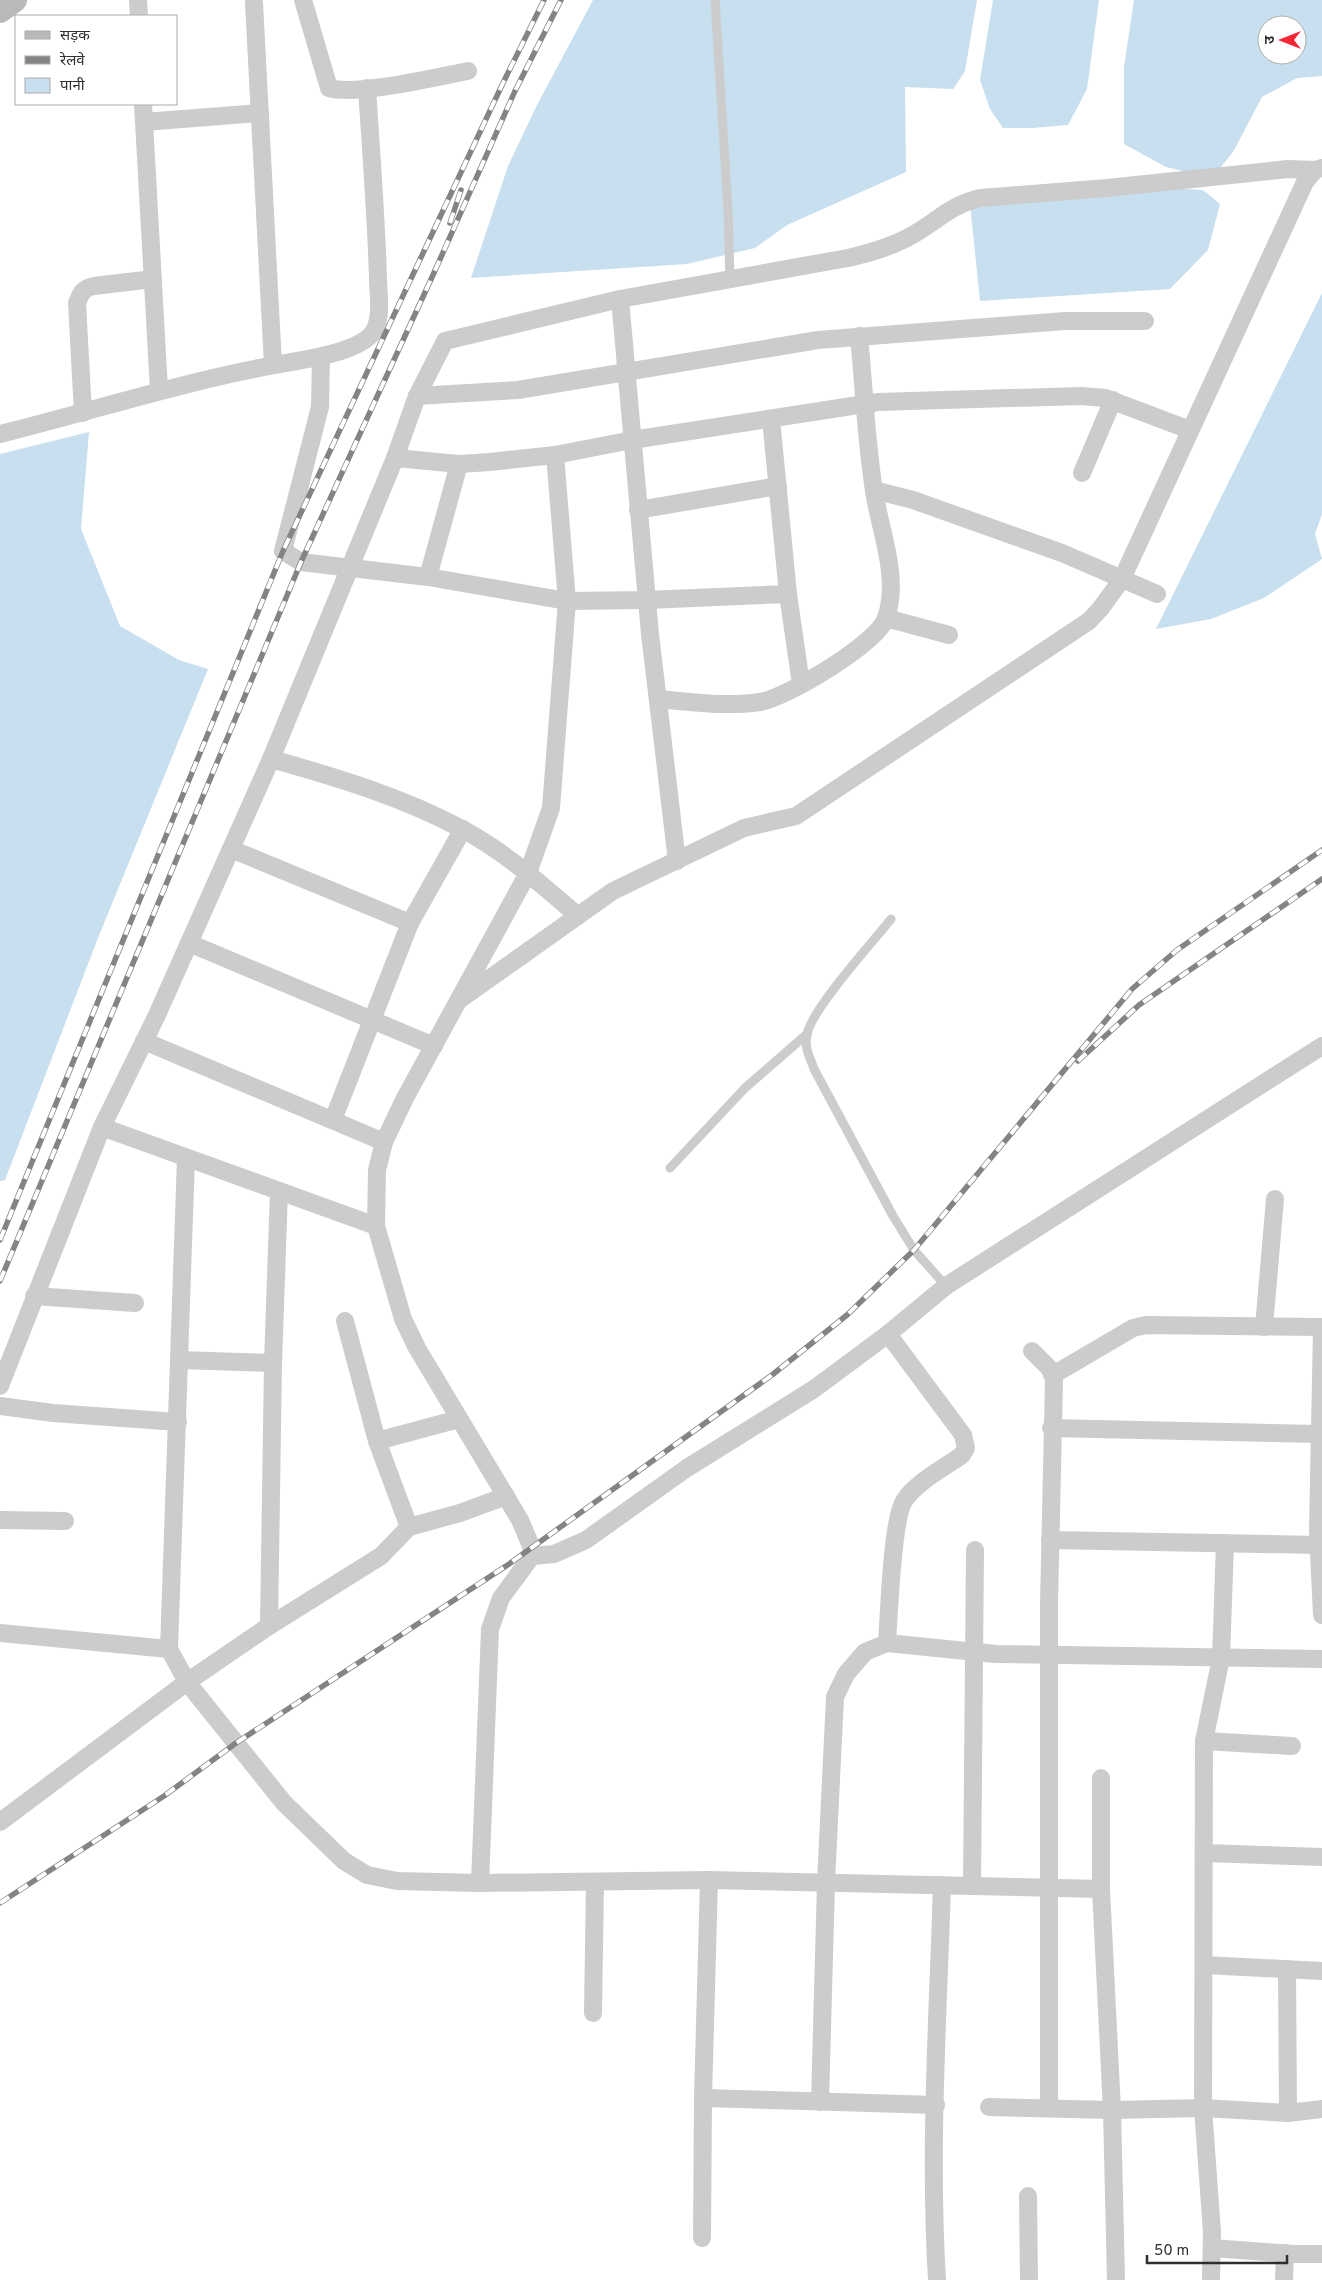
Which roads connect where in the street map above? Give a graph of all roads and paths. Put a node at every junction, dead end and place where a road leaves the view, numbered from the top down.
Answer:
1 (15, 0) edge
2 (138, 0) edge
3 (302, 0) edge
4 (715, 0) edge
5 (254, 4) dead end
6 (0, 11) edge
7 (139, 15) edge
8 (468, 71) dead end
9 (367, 88) junction
10 (143, 105) edge
11 (260, 113) junction
12 (144, 122) junction
13 (1318, 169) edge
14 (153, 279) junction
15 (730, 280) junction
16 (620, 299) junction
17 (1145, 321) dead end
18 (859, 336) junction
19 (321, 357) junction
20 (273, 365) junction
21 (626, 372) junction
22 (160, 390) junction
23 (417, 396) junction
24 (1113, 400) junction
25 (866, 404) junction
26 (83, 413) junction
27 (771, 419) junction
28 (1190, 430) junction
29 (0, 434) edge
30 (632, 440) junction
31 (555, 455) junction
32 (395, 458) junction
33 (459, 464) junction
34 (1082, 474) dead end
35 (778, 486) junction
36 (874, 490) junction
37 (638, 510) junction
38 (350, 569) junction
39 (428, 577) junction
40 (1122, 579) junction
41 (788, 594) junction
42 (1156, 594) dead end
43 (647, 600) junction
44 (567, 601) junction
45 (886, 618) junction
46 (949, 635) dead end
47 (801, 684) junction
48 (658, 699) junction
49 (272, 759) junction
50 (463, 829) junction
51 (231, 850) junction
52 (677, 861) junction
53 (528, 873) junction
54 (578, 916) junction
55 (891, 919) dead end
56 (410, 923) junction
57 (189, 943) junction
58 (459, 1000) junction
59 (373, 1021) junction
60 (807, 1034) junction
61 (144, 1041) junction
62 (434, 1046) junction
63 (1319, 1054) edge
64 (333, 1120) junction
65 (102, 1128) junction
66 (384, 1142) junction
67 (186, 1158) junction
68 (670, 1168) dead end
69 (279, 1191) junction
70 (1275, 1199) dead end
71 (376, 1226) junction
72 (946, 1286) junction
73 (34, 1296) junction
74 (135, 1303) dead end
75 (345, 1321) dead end
76 (1264, 1327) junction
77 (888, 1334) junction
78 (1032, 1351) dead end
79 (179, 1360) junction
80 (273, 1363) junction
81 (1053, 1374) junction
82 (0, 1386) edge
83 (0, 1406) edge
84 (459, 1419) junction
85 (178, 1422) junction
86 (1051, 1428) junction
87 (1320, 1434) junction
88 (377, 1441) junction
89 (506, 1496) junction
90 (0, 1520) edge
91 (65, 1521) dead end
92 (409, 1527) junction
93 (1319, 1535) edge
94 (1050, 1540) junction
95 (1225, 1543) junction
96 (975, 1550) dead end
97 (532, 1556) junction
98 (1322, 1616) edge
99 (269, 1626) junction
100 (0, 1634) edge
101 (887, 1643) junction
102 (169, 1649) junction
103 (974, 1651) junction
104 (1049, 1654) junction
105 (1221, 1658) junction
106 (1322, 1659) edge
107 (187, 1682) junction
108 (1204, 1741) junction
109 (1292, 1746) dead end
110 (1100, 1778) dead end
111 (0, 1822) edge
112 (1204, 1853) junction
113 (1322, 1857) edge
114 (709, 1880) junction
115 (595, 1882) junction
116 (826, 1882) junction
117 (480, 1883) junction
118 (942, 1885) junction
119 (972, 1886) junction
120 (1049, 1888) junction
121 (1100, 1889) junction
122 (1204, 1965) junction
123 (1288, 1969) junction
124 (1322, 1971) edge
125 (593, 2013) dead end
126 (703, 2098) junction
127 (820, 2102) junction
128 (936, 2105) junction
129 (989, 2107) dead end
130 (1049, 2108) junction
131 (1204, 2108) junction
132 (1322, 2109) edge
133 (1112, 2110) junction
134 (1288, 2113) junction
135 (1028, 2196) dead end
136 (702, 2238) dead end
137 (1212, 2248) junction
138 (1285, 2253) junction
139 (1322, 2254) edge
140 (937, 2280) edge
141 (1029, 2280) edge
142 (1116, 2280) edge
143 (1211, 2280) edge
144 (1284, 2280) edge

1 - 6 street
2 - 7 street
3 - 9 street
4 - 15 lane
5 - 11 street
8 - 9 street
9 - 19 street
10 - 12 street
11 - 12 street
11 - 20 street
12 - 14 street
13 - 15 street
13 - 28 street
14 - 22 street
14 - 26 street
15 - 16 street
16 - 21 street
16 - 23 street
17 - 18 street
18 - 21 street
18 - 25 street
19 - 20 street
19 - 38 street
20 - 22 street
21 - 23 street
21 - 30 street
22 - 26 street
23 - 32 street
24 - 25 street
24 - 28 street
24 - 34 street
25 - 27 street
25 - 36 street
26 - 29 street
27 - 30 street
27 - 35 street
28 - 40 street
30 - 31 street
30 - 37 street
31 - 33 street
31 - 44 street
32 - 33 street
32 - 38 street
33 - 39 street
35 - 37 street
35 - 41 street
36 - 40 street
36 - 45 street
37 - 43 street
38 - 39 street
38 - 49 street
39 - 44 street
40 - 42 street
40 - 52 street
41 - 43 street
41 - 47 street
43 - 44 street
43 - 48 street
44 - 53 street
45 - 46 street
45 - 47 street
47 - 48 street
48 - 52 street
49 - 50 street
49 - 51 street
50 - 53 street
50 - 56 street
51 - 56 street
51 - 57 street
52 - 54 street
53 - 54 street
53 - 58 street
54 - 58 street
55 - 60 lane
56 - 59 street
57 - 59 street
57 - 61 street
58 - 62 street
59 - 62 street
59 - 64 street
60 - 68 lane
60 - 72 lane
61 - 64 street
61 - 65 street
62 - 66 street
63 - 72 street
64 - 66 street
65 - 67 street
65 - 73 street
66 - 71 street
67 - 69 street
67 - 79 street
69 - 71 street
69 - 80 street
70 - 76 street
71 - 84 street
72 - 77 street
73 - 74 street
73 - 82 street
75 - 88 street
76 - 81 street
76 - 87 street
77 - 97 street
77 - 101 street
78 - 81 street
79 - 80 street
79 - 85 street
80 - 99 street
81 - 86 street
83 - 85 street
84 - 88 street
84 - 89 street
85 - 102 street
86 - 87 street
86 - 94 street
87 - 93 street
88 - 92 street
89 - 92 street
89 - 97 street
90 - 91 street
92 - 99 street
93 - 95 street
93 - 98 street
94 - 95 street
94 - 104 street
95 - 105 street
96 - 103 street
97 - 117 street
99 - 107 street
100 - 102 street
101 - 103 street
101 - 116 street
102 - 107 street
103 - 104 street
103 - 119 street
104 - 105 street
104 - 120 street
105 - 106 street
105 - 108 street
107 - 111 street
107 - 117 street
108 - 109 street
108 - 112 street
110 - 121 street
112 - 113 street
112 - 122 street
114 - 115 street
114 - 116 street
114 - 126 street
115 - 117 street
115 - 125 street
116 - 118 street
116 - 127 street
118 - 119 street
118 - 128 street
119 - 120 street
120 - 121 street
120 - 130 street
121 - 133 street
122 - 123 street
122 - 131 street
123 - 124 street
123 - 134 street
126 - 127 street
126 - 136 street
127 - 128 street
128 - 140 street
129 - 130 street
130 - 133 street
131 - 133 street
131 - 134 street
131 - 137 street
132 - 134 street
133 - 142 street
135 - 141 street
137 - 138 street
137 - 143 street
138 - 139 street
138 - 144 street

